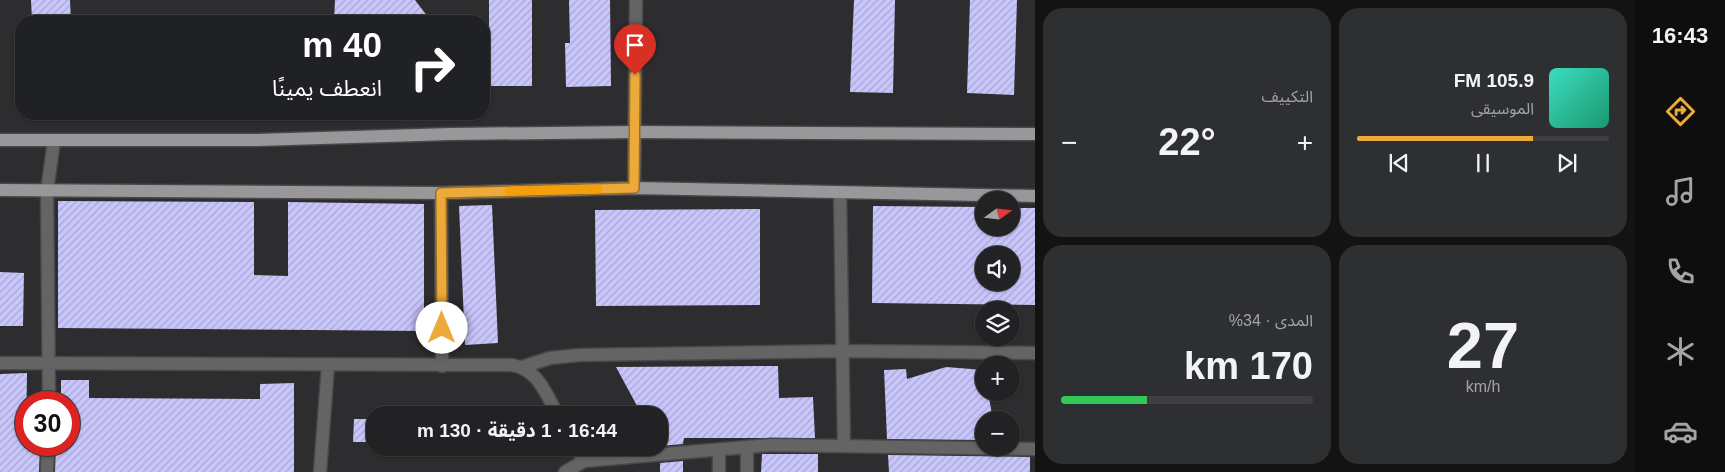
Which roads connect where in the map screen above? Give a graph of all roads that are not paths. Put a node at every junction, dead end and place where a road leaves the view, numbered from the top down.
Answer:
1 (636, 0) edge
2 (635, 132) junction
3 (1035, 134) edge
4 (0, 140) edge
5 (54, 141) junction
6 (634, 188) junction
7 (0, 190) edge
8 (47, 191) junction
9 (441, 193) junction
10 (840, 194) junction
11 (1035, 196) edge
12 (842, 351) junction
13 (1035, 353) edge
14 (51, 362) junction
15 (0, 363) edge
16 (328, 365) junction
17 (442, 366) junction
18 (522, 367) junction
19 (50, 391) edge
20 (554, 406) edge
21 (844, 446) junction
22 (748, 448) junction
23 (1035, 449) edge
24 (719, 451) junction
25 (48, 456) edge
26 (581, 456) edge
27 (584, 461) junction
28 (47, 472) edge
29 (320, 472) edge
30 (566, 472) edge
31 (718, 472) edge
32 (748, 472) edge

1 - 2 street
2 - 3 main road
2 - 5 main road
2 - 6 street
4 - 5 main road
5 - 8 street
6 - 9 main road
6 - 10 main road
7 - 8 main road
8 - 9 main road
8 - 14 street
9 - 17 street
10 - 11 main road
10 - 12 street
12 - 13 street
12 - 18 street
12 - 21 street
14 - 15 street
14 - 16 street
14 - 19 street
16 - 17 street
16 - 29 street
17 - 18 street
18 - 20 street
21 - 22 street
21 - 23 street
22 - 24 street
22 - 32 street
24 - 27 street
24 - 31 street
25 - 28 street
26 - 27 street
27 - 30 street

